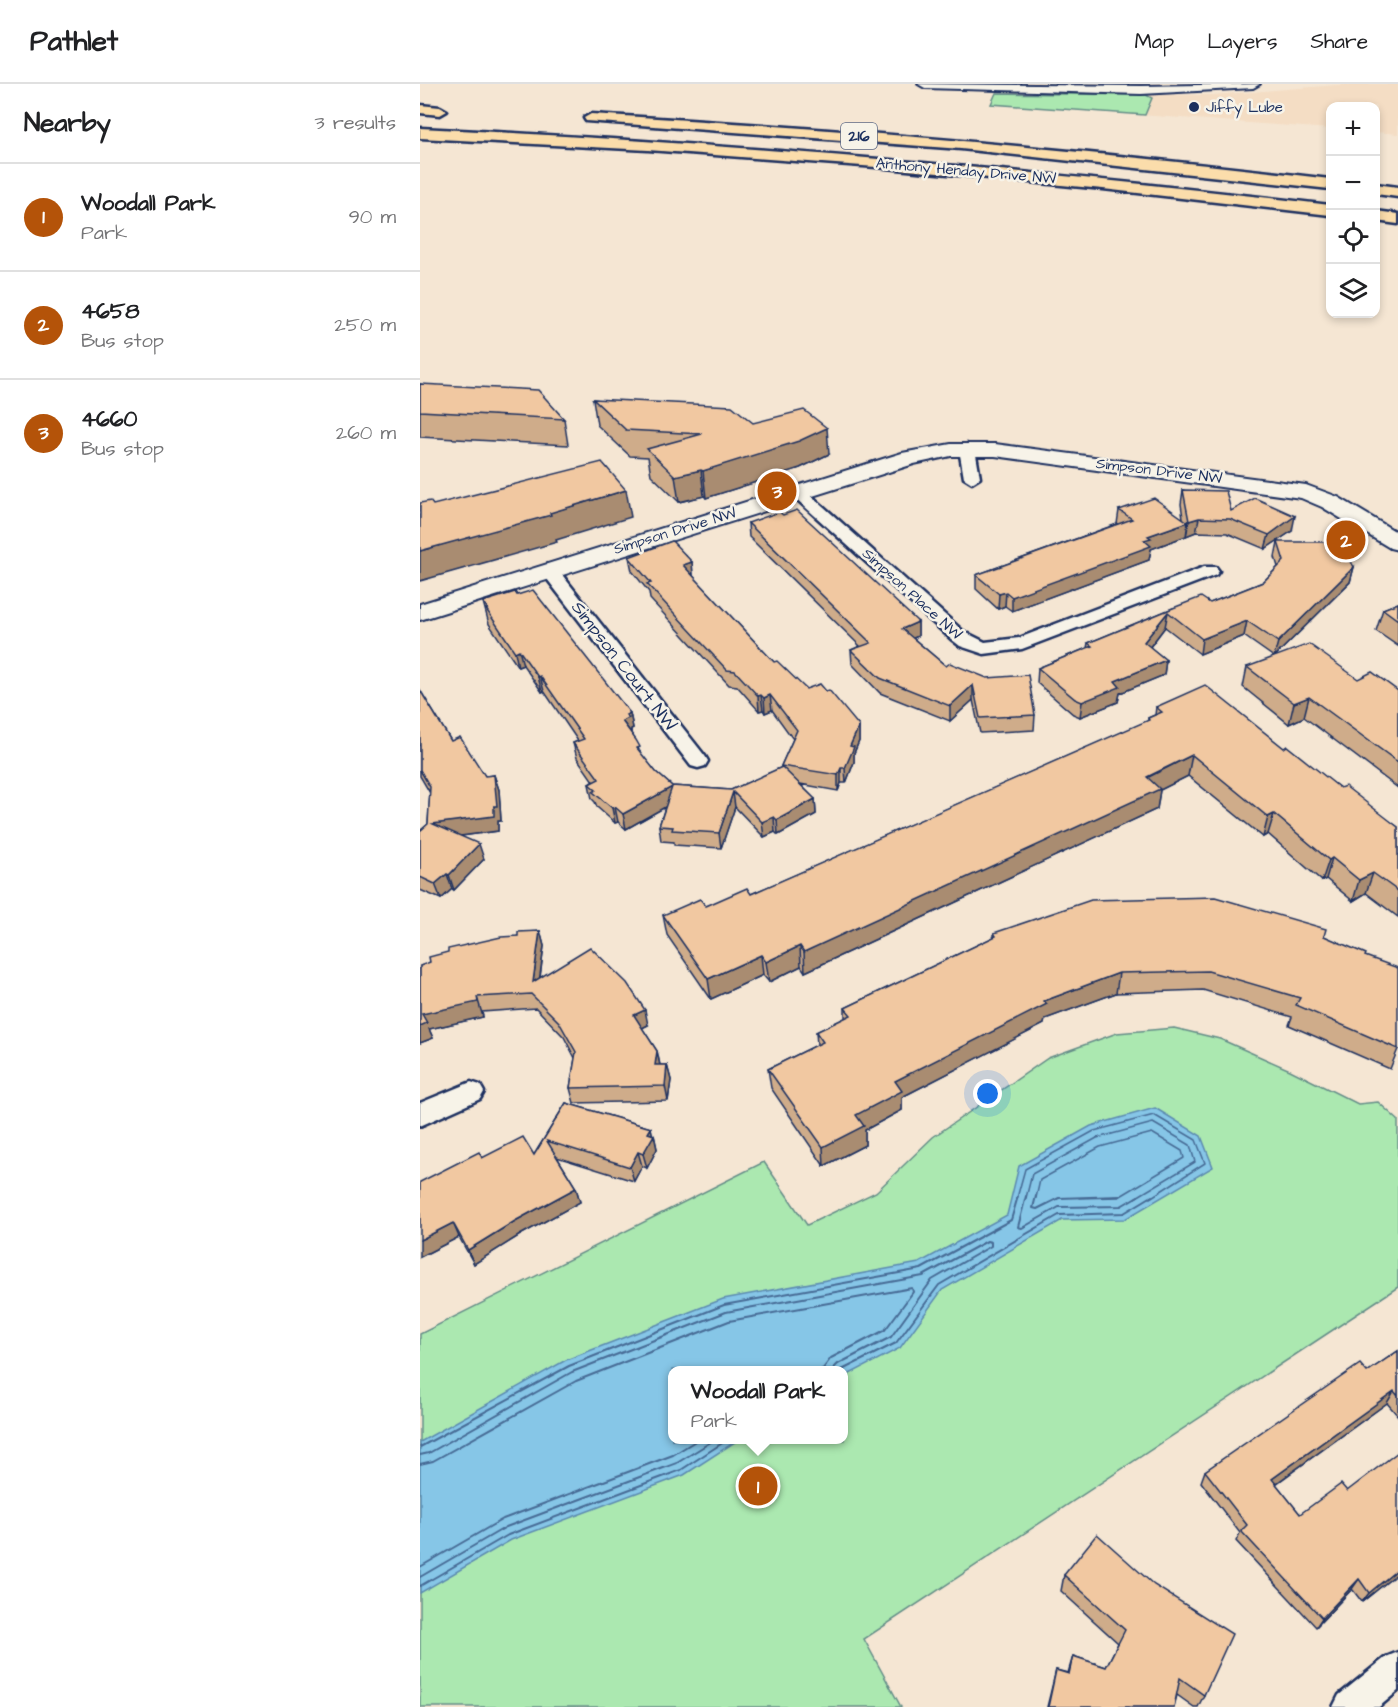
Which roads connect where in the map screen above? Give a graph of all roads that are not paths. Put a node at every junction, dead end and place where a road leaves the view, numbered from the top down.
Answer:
1 (925, 84) edge
2 (1253, 84) edge
3 (420, 110) edge
4 (446, 111) dead end
5 (574, 118) dead end
6 (420, 133) edge
7 (1326, 183) edge
8 (1380, 187) edge
9 (1398, 187) edge
10 (1380, 188) edge
11 (1398, 192) edge
12 (1326, 210) edge
13 (1380, 217) edge
14 (1398, 219) edge
15 (967, 449) junction
16 (972, 478) dead end
17 (799, 493) junction
18 (1398, 543) edge
19 (550, 571) junction
20 (1210, 571) dead end
21 (420, 612) edge
22 (698, 761) dead end
23 (471, 1092) dead end
24 (420, 1115) edge
25 (1398, 1669) edge
26 (1351, 1707) edge

1 - 2 street
3 - 4 highway
5 - 7 highway, Anthony Henday Drive NW / 216
6 - 12 highway, Anthony Henday Drive NW / 216
8 - 9 highway
10 - 11 highway
13 - 14 highway
15 - 16 street
15 - 17 street, Simpson Drive NW
15 - 18 street, Simpson Drive NW
17 - 19 street, Simpson Drive NW
17 - 20 street, Simpson Place NW
19 - 21 street, Simpson Drive NW
19 - 22 street, Simpson Court NW
23 - 24 street
25 - 26 street

